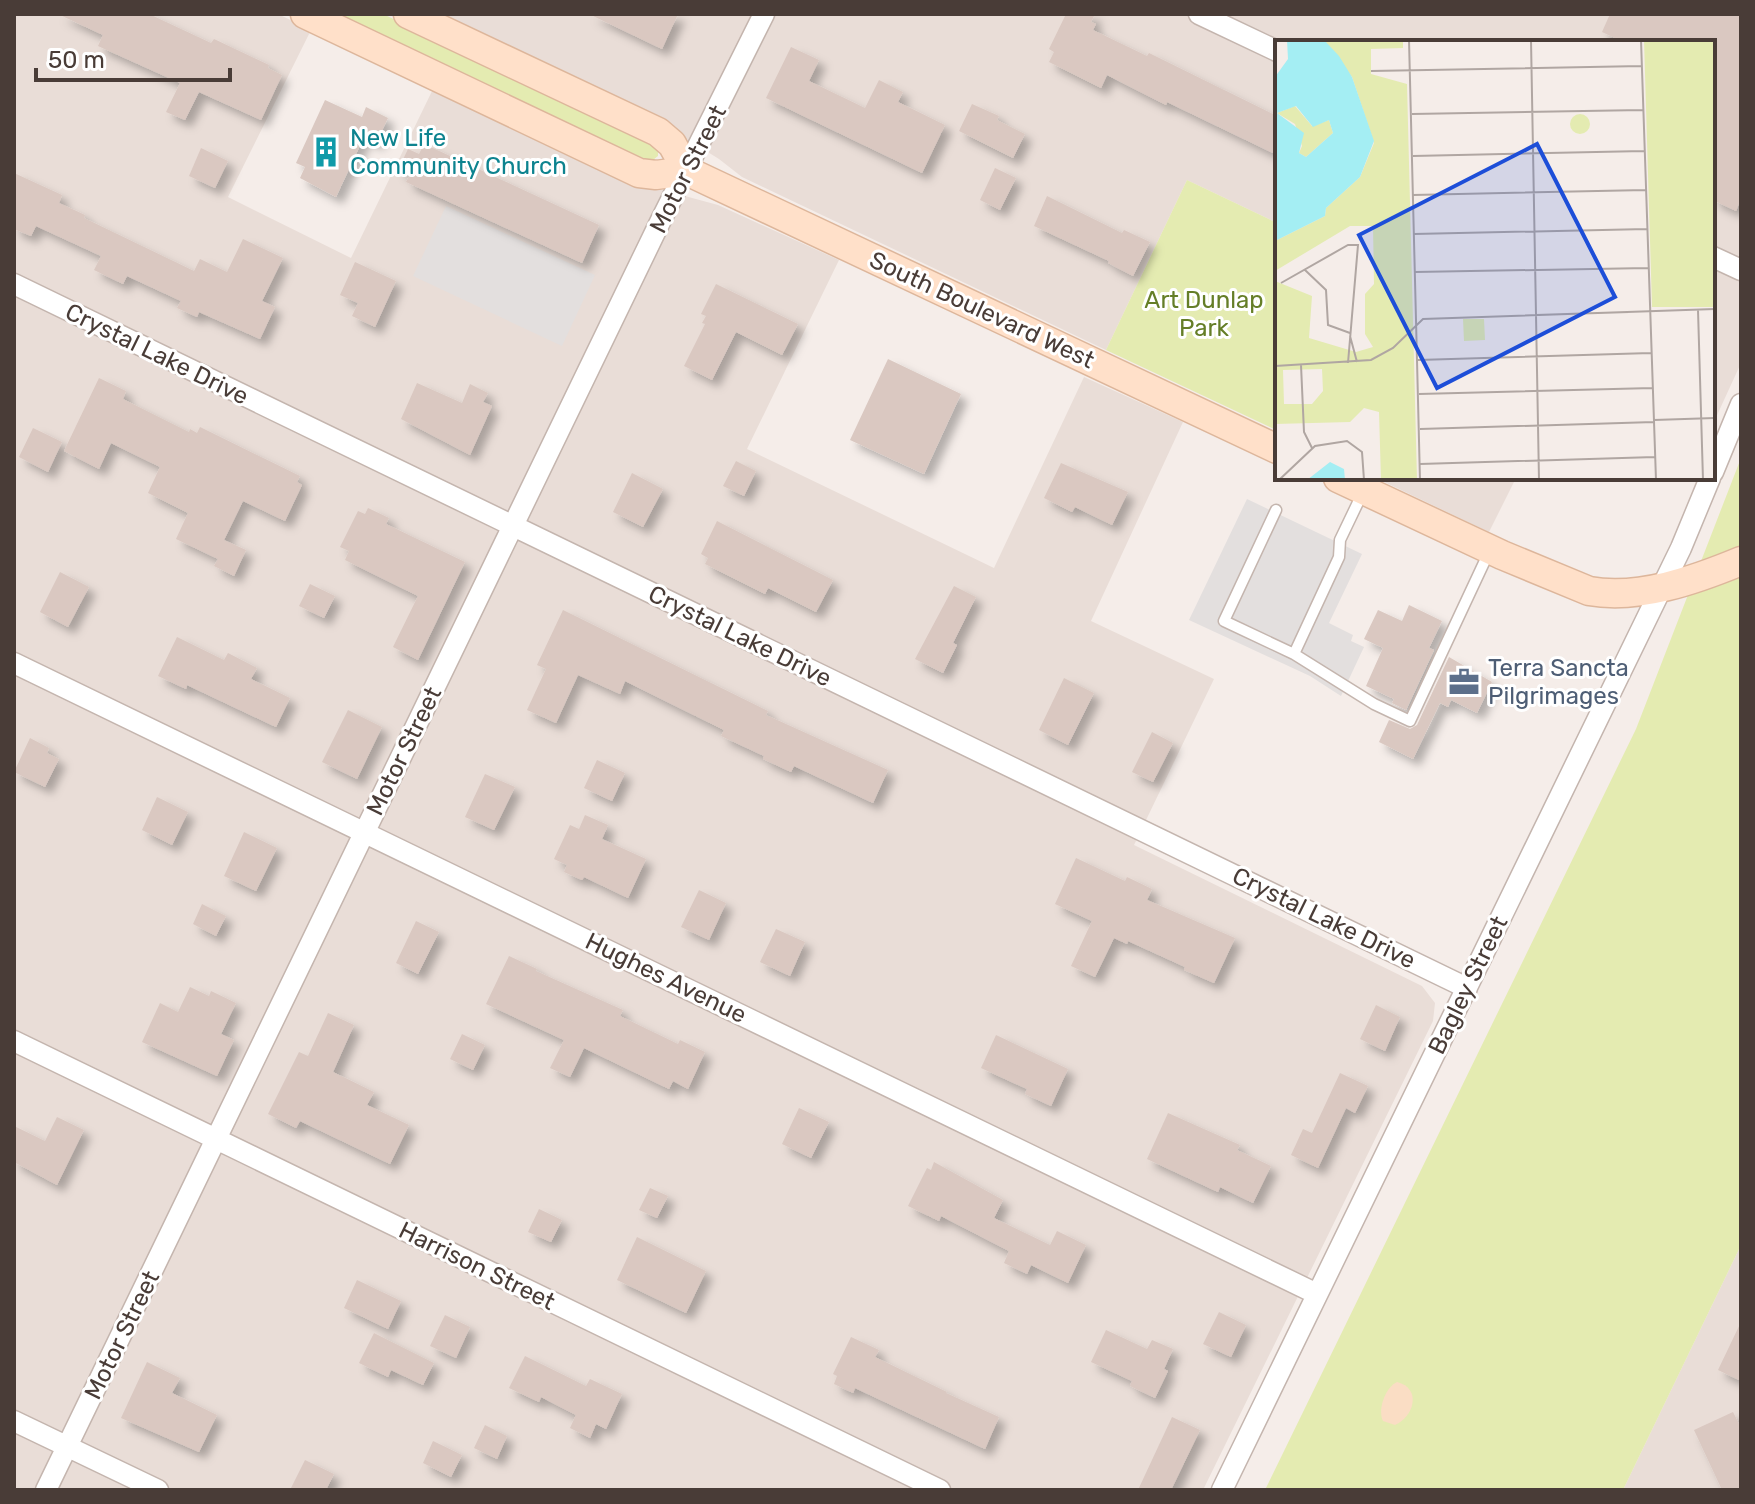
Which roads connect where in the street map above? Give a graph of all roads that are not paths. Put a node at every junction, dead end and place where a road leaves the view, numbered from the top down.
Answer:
1 (305, 14) edge
2 (408, 14) edge
3 (764, 14) edge
4 (1199, 14) edge
5 (1275, 50) edge
6 (687, 171) junction
7 (1715, 258) edge
8 (1741, 270) edge
9 (14, 284) edge
10 (1741, 404) edge
11 (1275, 448) edge
12 (1715, 467) edge
13 (1342, 480) edge
14 (1709, 480) edge
15 (1364, 490) junction
16 (1276, 510) dead end
17 (513, 526) junction
18 (1490, 550) junction
19 (1741, 561) edge
20 (1662, 586) junction
21 (1294, 654) junction
22 (14, 663) edge
23 (365, 833) junction
24 (1467, 988) junction
25 (14, 1041) edge
26 (216, 1139) junction
27 (1317, 1294) junction
28 (14, 1421) edge
29 (67, 1447) junction
30 (46, 1490) edge
31 (158, 1490) edge
32 (940, 1490) edge
33 (1222, 1490) edge

1 - 6 street, South Boulevard West
2 - 6 street
3 - 6 street, Motor Street
4 - 5 street
6 - 11 street, South Boulevard West
6 - 17 street, Motor Street
7 - 8 street
9 - 17 street, Crystal Lake Drive
10 - 12 street
13 - 15 street
14 - 20 street, Bagley Street
15 - 18 street
15 - 21 lane
16 - 21 lane
17 - 23 street, Motor Street
17 - 24 street, Crystal Lake Drive
18 - 20 street
18 - 21 lane
19 - 20 street
20 - 24 street, Bagley Street
22 - 23 street, Hughes Avenue
23 - 26 street, Motor Street
23 - 27 street, Hughes Avenue
24 - 27 street, Bagley Street
25 - 26 street, Harrison Street
26 - 29 street, Motor Street
26 - 32 street, Harrison Street
27 - 33 street, Bagley Street
28 - 29 street
29 - 30 street, Motor Street
29 - 31 street

